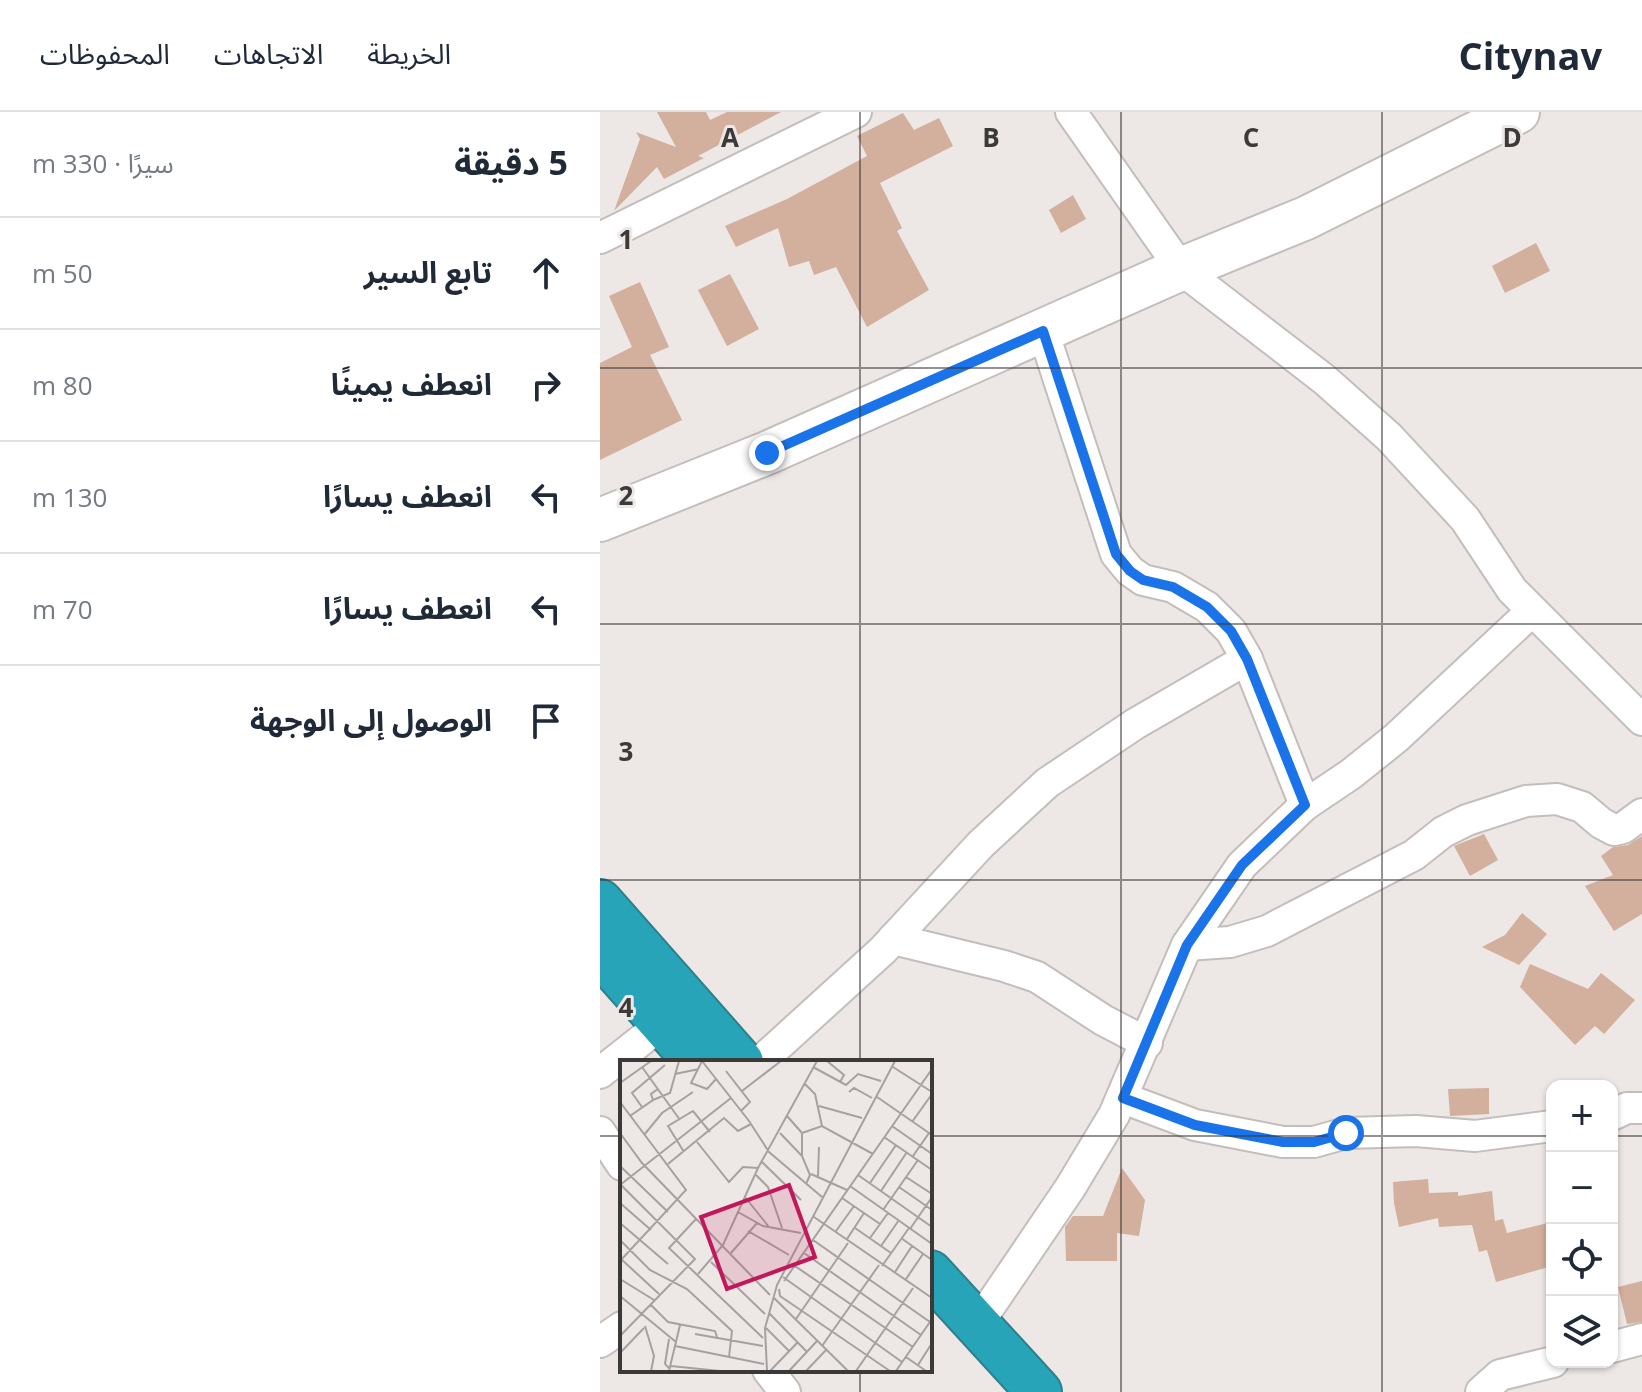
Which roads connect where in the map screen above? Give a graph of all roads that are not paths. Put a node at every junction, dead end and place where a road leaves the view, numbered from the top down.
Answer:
1 (856, 112) edge
2 (1071, 112) edge
3 (1518, 112) edge
4 (600, 238) edge
5 (1181, 269) junction
6 (1043, 331) junction
7 (600, 520) edge
8 (1532, 611) junction
9 (1247, 659) junction
10 (1642, 720) edge
11 (1305, 805) junction
12 (1642, 814) edge
13 (600, 902) edge
14 (893, 939) junction
15 (1187, 945) junction
16 (600, 953) edge
17 (663, 1023) junction
18 (1147, 1043) junction
19 (724, 1058) edge
20 (600, 1073) edge
21 (1123, 1098) junction
22 (1642, 1108) edge
23 (1618, 1112) edge
24 (1546, 1127) edge
25 (600, 1132) edge
26 (620, 1162) edge
27 (932, 1275) edge
28 (932, 1318) edge
29 (977, 1325) junction
30 (620, 1328) edge
31 (1642, 1339) edge
32 (600, 1342) edge
33 (1618, 1345) edge
34 (1546, 1364) edge
35 (770, 1372) edge
36 (785, 1392) edge
37 (999, 1392) edge
38 (1039, 1392) edge
39 (1481, 1392) edge

1 - 4 street
2 - 5 street
3 - 5 street
5 - 6 street
5 - 8 street
6 - 7 street
6 - 9 street
8 - 10 street
8 - 11 street
9 - 11 street
9 - 14 street
11 - 15 street
12 - 15 street
13 - 19 highway
14 - 18 street
14 - 19 street
15 - 18 street
16 - 17 highway
17 - 19 highway
17 - 20 street
18 - 21 street
21 - 24 street
21 - 29 street
22 - 23 street
25 - 26 street
27 - 29 highway
28 - 37 highway
29 - 38 highway
30 - 32 street
31 - 33 street
34 - 39 street
35 - 36 street

